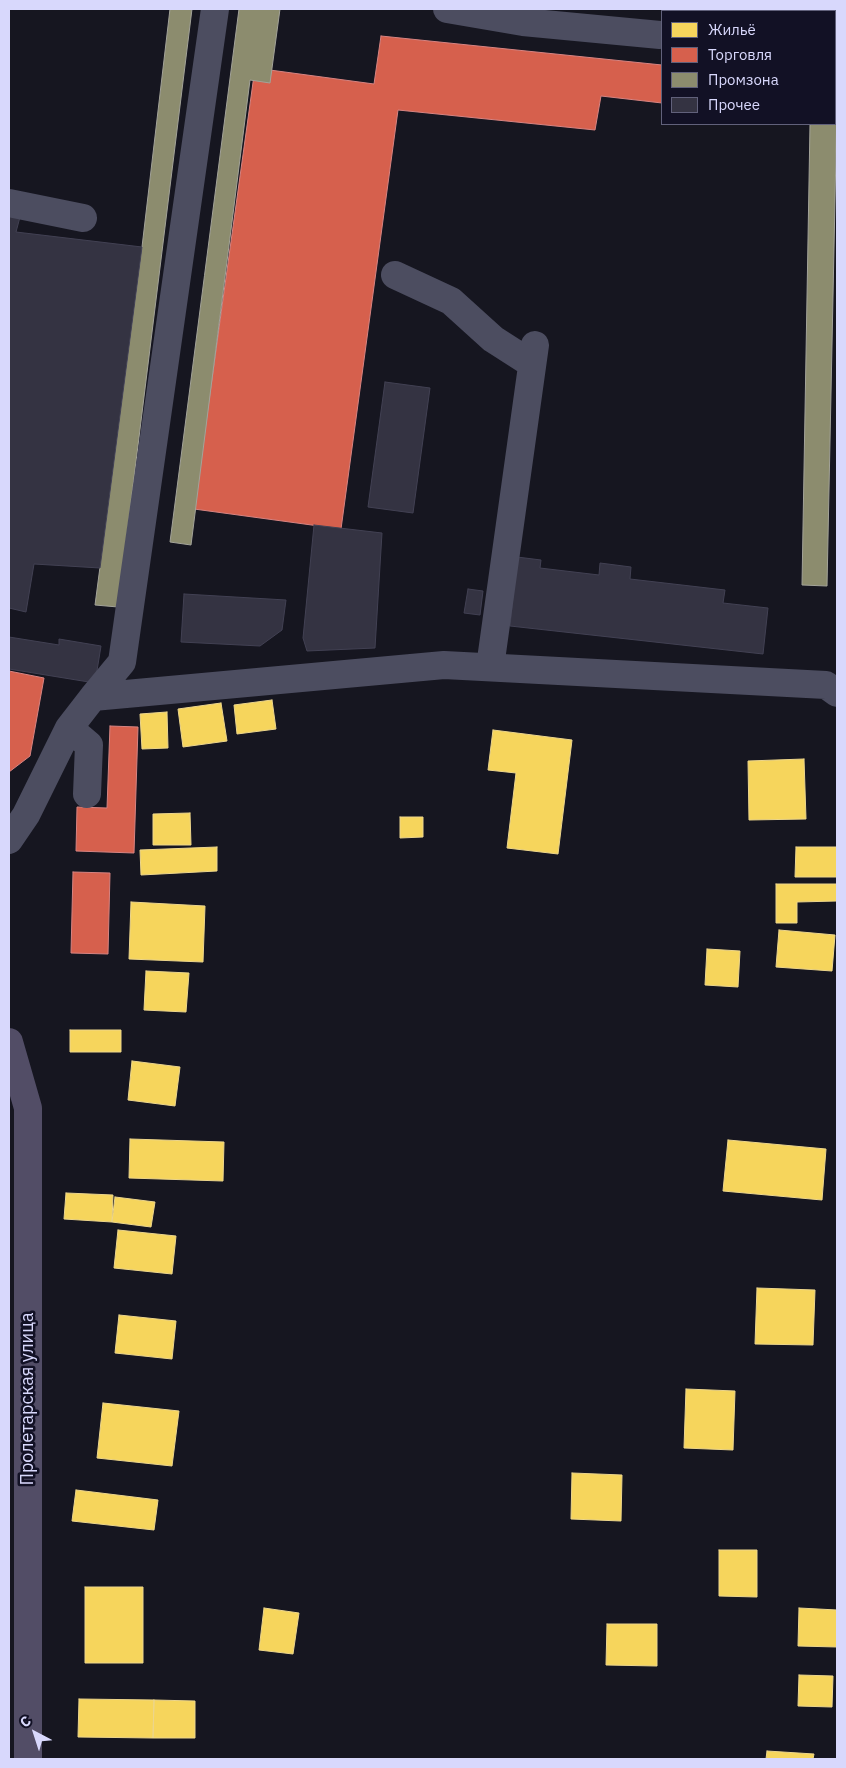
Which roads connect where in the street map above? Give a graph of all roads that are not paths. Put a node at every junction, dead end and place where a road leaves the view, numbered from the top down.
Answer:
1 (215, 9) edge
2 (447, 9) edge
3 (660, 36) dead end
4 (9, 203) edge
5 (83, 218) dead end
6 (394, 275) dead end
7 (490, 667) junction
8 (837, 693) edge
9 (93, 697) junction
10 (69, 728) junction
11 (86, 794) dead end
12 (17, 812) edge
13 (9, 840) edge
14 (9, 1042) edge
15 (28, 1759) edge

1 - 9 lane
2 - 3 lane
4 - 5 lane
6 - 7 lane
7 - 8 lane
7 - 9 lane
9 - 10 lane
10 - 11 lane
10 - 12 lane
12 - 13 lane
14 - 15 main road, Пролетарская улица

